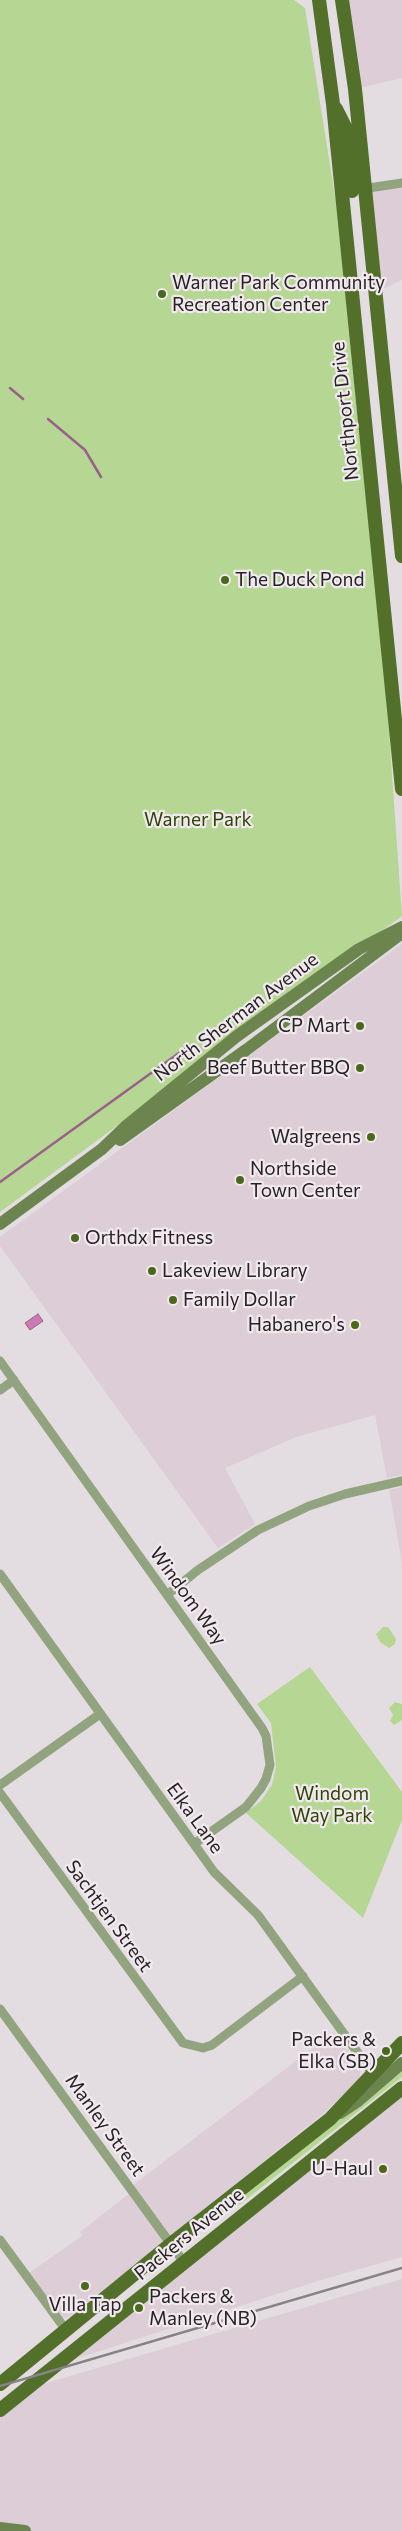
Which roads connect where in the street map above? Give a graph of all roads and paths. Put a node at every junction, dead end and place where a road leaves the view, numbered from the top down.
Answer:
1 (311, 0) edge
2 (319, 0) edge
3 (342, 0) edge
4 (329, 66) junction
5 (402, 184) edge
6 (353, 191) junction
7 (402, 556) edge
8 (402, 789) edge
9 (402, 927) edge
10 (402, 933) edge
11 (102, 1149) junction
12 (0, 1224) edge
13 (0, 1361) edge
14 (14, 1380) junction
15 (0, 1390) edge
16 (402, 1481) edge
17 (0, 1574) edge
18 (167, 1594) junction
19 (100, 1714) junction
20 (0, 1785) edge
21 (0, 1793) edge
22 (194, 1844) junction
23 (303, 1976) junction
24 (0, 2008) edge
25 (402, 2043) edge
26 (402, 2063) edge
27 (373, 2074) junction
28 (402, 2088) edge
29 (330, 2119) junction
30 (0, 2240) edge
31 (171, 2244) junction
32 (183, 2261) junction
33 (66, 2330) junction
34 (0, 2384) edge
35 (0, 2410) edge
36 (0, 2528) edge
37 (25, 2531) edge

1 - 4 main road
2 - 4 main road
3 - 6 main road, Northport Drive
4 - 6 main road
5 - 6 street
6 - 7 main road, Northport Drive
6 - 8 main road, Northport Drive
9 - 11 street, North Sherman Avenue
10 - 11 street, North Sherman Avenue
11 - 12 street, North Sherman Avenue
13 - 14 street, Windom Way
14 - 15 street
14 - 18 street, Windom Way
16 - 18 street
17 - 19 street, Elka Lane
18 - 22 street, Windom Way
19 - 20 street
19 - 22 street, Elka Lane
21 - 23 street, Sachtjen Street
22 - 23 street, Elka Lane
23 - 27 street, Elka Lane
24 - 31 street, Manley Street
25 - 27 main road
26 - 29 street
27 - 29 main road
28 - 32 main road, Packers Avenue
29 - 31 main road
30 - 33 street
31 - 32 street, Manley Street
31 - 33 main road
32 - 35 main road, Packers Avenue
33 - 34 main road
36 - 37 street

